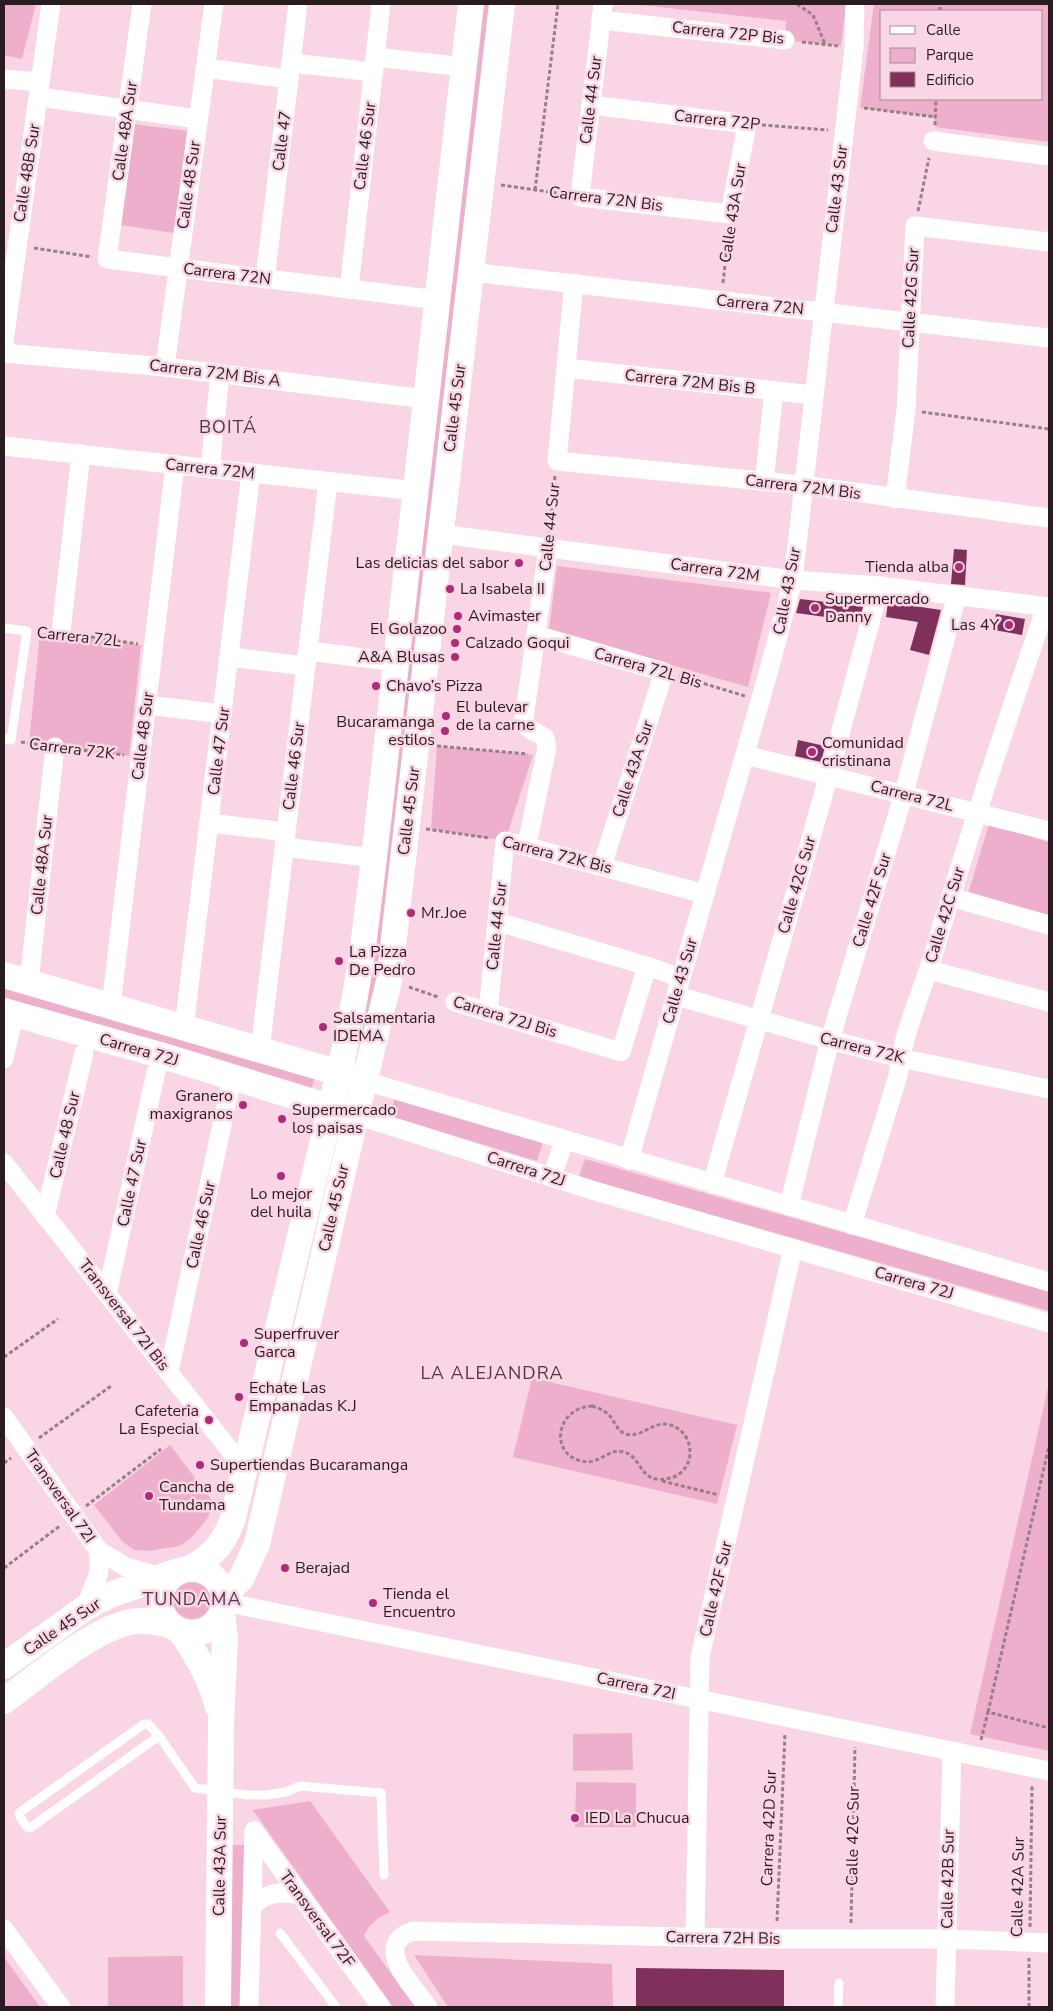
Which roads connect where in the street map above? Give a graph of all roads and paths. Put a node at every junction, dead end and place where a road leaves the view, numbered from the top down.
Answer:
1 (51, 4) edge
2 (142, 4) edge
3 (214, 4) edge
4 (298, 4) edge
5 (381, 4) edge
6 (471, 4) edge
7 (502, 4) edge
8 (558, 4) edge
9 (797, 4) edge
10 (855, 4) edge
11 (602, 12) edge
12 (785, 40) joint
13 (825, 44) junction
14 (854, 48) junction
15 (374, 64) junction
16 (464, 67) junction
17 (205, 68) junction
18 (290, 71) junction
19 (4, 79) edge
20 (40, 90) junction
21 (936, 100) edge
22 (591, 105) junction
23 (847, 106) junction
24 (128, 110) junction
25 (936, 117) junction
26 (198, 119) junction
27 (747, 124) junction
28 (844, 131) junction
29 (933, 141) junction
30 (1049, 156) edge
31 (481, 183) junction
32 (535, 190) junction
33 (580, 196) junction
34 (730, 214) junction
35 (915, 226) junction
36 (1049, 242) edge
37 (16, 246) junction
38 (107, 259) junction
39 (178, 268) junction
40 (471, 272) junction
41 (265, 279) junction
42 (7, 280) edge
43 (574, 283) junction
44 (349, 289) junction
45 (438, 300) junction
46 (720, 301) junction
47 (823, 312) junction
48 (909, 322) junction
49 (1049, 338) edge
50 (4, 342) edge
51 (4, 353) edge
52 (165, 366) junction
53 (566, 368) junction
54 (220, 374) junction
55 (774, 392) junction
56 (813, 395) junction
57 (426, 399) junction
58 (906, 410) junction
59 (1049, 429) edge
60 (4, 446) edge
61 (81, 454) junction
62 (557, 461) junction
63 (175, 465) junction
64 (210, 469) junction
65 (251, 474) junction
66 (328, 482) junction
67 (764, 482) junction
68 (802, 485) junction
69 (416, 491) junction
70 (895, 498) junction
71 (1049, 518) edge
72 (441, 534) junction
73 (548, 548) junction
74 (792, 580) junction
75 (880, 586) junction
76 (957, 595) junction
77 (1048, 607) edge
78 (4, 628) edge
79 (60, 632) joint
80 (536, 635) junction
81 (154, 646) junction
82 (230, 657) junction
83 (307, 659) junction
84 (396, 662) junction
85 (664, 672) junction
86 (761, 700) junction
87 (147, 705) junction
88 (223, 714) junction
89 (7, 740) edge
90 (416, 744) junction
91 (55, 747) junction
92 (745, 755) junction
93 (544, 756) junction
94 (141, 757) junction
95 (829, 775) junction
96 (904, 794) junction
97 (977, 812) junction
98 (210, 823) junction
99 (407, 826) junction
100 (1049, 831) edge
101 (285, 840) junction
102 (505, 840) junction
103 (527, 845) junction
104 (374, 858) junction
105 (602, 866) junction
106 (705, 894) junction
107 (951, 897) junction
108 (498, 922) junction
109 (1049, 925) edge
110 (647, 966) junction
111 (929, 970) junction
112 (4, 975) edge
113 (389, 981) junction
114 (29, 982) junction
115 (679, 987) junction
116 (455, 1002) joint
117 (1049, 1002) edge
118 (111, 1006) junction
119 (488, 1012) junction
120 (7, 1019) edge
121 (758, 1019) junction
122 (184, 1028) junction
123 (830, 1040) junction
124 (260, 1050) junction
125 (84, 1053) dead end
126 (900, 1058) junction
127 (4, 1059) edge
128 (156, 1072) dead end
129 (338, 1073) junction
130 (232, 1078) junction
131 (365, 1081) junction
132 (1049, 1089) edge
133 (329, 1107) junction
134 (356, 1116) junction
135 (564, 1141) junction
136 (629, 1160) junction
137 (4, 1163) edge
138 (552, 1177) junction
139 (712, 1184) junction
140 (788, 1206) junction
141 (45, 1216) junction
142 (852, 1224) junction
143 (793, 1248) junction
144 (1049, 1282) edge
145 (107, 1294) junction
146 (58, 1319) dead end
147 (1049, 1323) edge
148 (4, 1357) edge
149 (169, 1372) junction
150 (111, 1386) dead end
151 (4, 1417) edge
152 (1049, 1446) edge
153 (26, 1448) junction
154 (4, 1463) edge
155 (244, 1468) junction
156 (654, 1479) junction
157 (723, 1496) dead end
158 (99, 1551) junction
159 (176, 1572) junction
160 (223, 1603) junction
161 (85, 1608) junction
162 (176, 1628) junction
163 (4, 1666) edge
164 (698, 1699) junction
165 (4, 1701) edge
166 (988, 1712) junction
167 (786, 1717) junction
168 (222, 1724) junction
169 (1049, 1728) edge
170 (855, 1732) junction
171 (159, 1736) junction
172 (952, 1751) junction
173 (977, 1756) junction
174 (1040, 1769) edge
175 (221, 1792) junction
176 (254, 1831) joint
177 (384, 1875) dead end
178 (300, 1895) junction
179 (252, 1906) junction
180 (4, 1928) edge
181 (280, 1933) dead end
182 (695, 1937) junction
183 (776, 1939) junction
184 (947, 1939) junction
185 (851, 1940) junction
186 (1030, 1942) junction
187 (1049, 1942) edge
188 (839, 1983) dead end
189 (218, 2005) edge
190 (249, 2006) edge
191 (61, 2007) edge
192 (336, 2007) edge
193 (381, 2007) edge
194 (428, 2007) edge
195 (838, 2007) edge
196 (946, 2007) edge
197 (1029, 2007) edge

1 - 20 street, Calle 48B Sur
2 - 24 street, Calle 48A Sur
3 - 17 street, Calle 48 Sur
4 - 18 street, Calle 47
5 - 15 street, Calle 46 Sur
6 - 16 street, Calle 45 Sur
7 - 31 street, Calle 45 Sur
8 - 32 path
9 - 13 path
10 - 14 street, Calle 43 Sur
11 - 12 street, Carrera 72P Bis
11 - 22 street, Calle 44 Sur
12 - 13 path, Carrera 72P Bis
13 - 14 path, Carrera 72P Bis
14 - 23 street, Calle 43 Sur
15 - 16 street
15 - 18 street
15 - 44 street, Calle 46 Sur
16 - 45 street, Calle 45 Sur
17 - 18 street
17 - 26 street, Calle 48 Sur
18 - 41 street, Calle 47
19 - 20 street
20 - 24 street
20 - 37 street, Calle 48B Sur
21 - 25 path, Calle 42G Sur
22 - 27 street, Carrera 72P
22 - 33 street, Calle 44 Sur
23 - 25 path
23 - 28 street, Calle 43 Sur
24 - 26 street
24 - 38 street, Calle 48A Sur
25 - 29 path, Calle 42G Sur
26 - 39 street, Calle 48 Sur
27 - 28 path, Carrera 72P
27 - 34 street, Calle 43A Sur
28 - 47 street, Calle 43 Sur
29 - 30 street
29 - 35 path, Calle 42G Sur
31 - 32 path, Carrera 72N Bis
31 - 40 street, Calle 45 Sur
32 - 33 path, Carrera 72N Bis
33 - 34 street, Carrera 72N Bis
34 - 46 path, Calle 43A Sur
35 - 36 street
35 - 48 street, Calle 42G Sur
37 - 38 path
37 - 42 street, Calle 48B Sur
38 - 39 street, Carrera 72N
39 - 41 street, Carrera 72N
39 - 52 street, Calle 48 Sur
40 - 43 street, Carrera 72N
40 - 72 street, Calle 45 Sur
41 - 44 street, Carrera 72N
42 - 50 street, Calle 48B Sur
43 - 46 street, Carrera 72N
43 - 53 street, Calle 44 Sur
44 - 45 street, Carrera 72N
45 - 57 street, Calle 45 Sur
46 - 47 street, Carrera 72N
47 - 48 street, Carrera 72N
47 - 56 street, Calle 43 Sur
48 - 49 street, Carrera 72N
48 - 58 street, Calle 42G Sur
51 - 52 street, Carrera 72M Bis A
52 - 54 street, Carrera 72M Bis A
53 - 55 street, Carrera 72M Bis B
53 - 62 street, Calle 44 Sur
54 - 57 street, Carrera 72M Bis A
54 - 64 street
55 - 56 street, Carrera 72M Bis B
55 - 67 street
56 - 68 street, Calle 43 Sur
57 - 69 street, Calle 45 Sur
58 - 59 path
58 - 70 street, Calle 42G Sur
60 - 61 street, Carrera 72M
61 - 63 street, Carrera 72M
61 - 79 street
62 - 67 street, Carrera 72M Bis
62 - 73 path, Calle 44 Sur
63 - 64 street, Carrera 72M
63 - 81 street, Calle 48 Sur
64 - 65 street, Carrera 72M
65 - 66 street, Carrera 72M
65 - 82 street, Calle 47 Sur
66 - 69 street, Carrera 72M
66 - 83 street, Calle 46 Sur
67 - 68 street, Carrera 72M Bis
68 - 70 street, Carrera 72M Bis
68 - 74 street, Calle 43 Sur
69 - 84 street, Calle 45 Sur
70 - 71 street, Carrera 72M Bis
72 - 73 street, Carrera 72M
72 - 90 street, Calle 45 Sur
73 - 74 street, Carrera 72M
73 - 80 street, Calle 44 Sur
74 - 75 street, Carrera 72M
74 - 86 street, Calle 43 Sur
75 - 76 street, Carrera 72M
75 - 95 street, Calle 42G Sur
76 - 77 street, Carrera 72M
76 - 96 street, Calle 42F Sur
77 - 97 street, Calle 42C Sur
78 - 89 lane, Carrera 72L
79 - 81 path, Carrera 72L
80 - 85 street, Carrera 72L Bis
80 - 93 street, Calle 44 Sur
81 - 87 street, Calle 48 Sur
82 - 83 street
82 - 88 street, Calle 47 Sur
83 - 84 street
83 - 101 street, Calle 46 Sur
84 - 104 street, Calle 45 Sur
85 - 86 path, Carrera 72L Bis
85 - 105 street, Calle 43A Sur
86 - 92 street, Calle 43 Sur
87 - 88 street
87 - 94 street, Calle 48 Sur
88 - 98 street, Calle 47 Sur
89 - 91 path, Carrera 72K
90 - 93 path
90 - 99 street, Calle 45 Sur
91 - 94 path, Carrera 72K
91 - 114 street, Calle 48A Sur
92 - 95 street, Carrera 72L
92 - 106 street, Calle 43 Sur
93 - 103 street, Calle 44 Sur
94 - 118 street, Calle 48 Sur
95 - 96 street, Carrera 72L
95 - 121 street, Calle 42G Sur
96 - 97 street, Carrera 72L
96 - 123 street, Calle 42F Sur
97 - 100 street, Carrera 72L
97 - 107 street, Calle 42C Sur
98 - 101 street
98 - 122 street, Calle 47 Sur
99 - 102 path, Carrera 72K Bis
99 - 113 street, Calle 45 Sur
101 - 104 street
101 - 124 street, Calle 46 Sur
102 - 103 street, Carrera 72K Bis
102 - 108 street, Calle 44 Sur
103 - 105 street, Carrera 72K Bis
104 - 129 street, Calle 45 Sur
105 - 106 street, Carrera 72K Bis
106 - 115 street, Calle 43 Sur
107 - 109 street
107 - 111 street, Calle 42C Sur
108 - 110 street, Carrera 72K
108 - 119 street, Calle 44 Sur
110 - 115 street, Carrera 72K
110 - 119 street, Carrera 72J Bis
111 - 117 street
111 - 126 street, Calle 42C Sur
112 - 114 street, Carrera 72J
113 - 116 path, Carrera 72J Bis
113 - 131 street, Calle 45 Sur
114 - 118 street, Carrera 72J
115 - 121 street, Carrera 72K
115 - 136 street, Calle 43 Sur
116 - 119 street, Carrera 72J Bis
118 - 122 street, Carrera 72J
120 - 127 street
120 - 130 street, Carrera 72J
121 - 123 street, Carrera 72K
121 - 139 street, Calle 42G Sur
122 - 124 street, Carrera 72J
123 - 126 street, Carrera 72K
123 - 140 street, Calle 42F Sur
124 - 129 street, Carrera 72J
125 - 141 street, Calle 48 Sur
126 - 132 street, Carrera 72K
126 - 142 street, Calle 42C Sur
128 - 145 street, Calle 47 Sur
129 - 131 street, Carrera 72J
129 - 133 street, Calle 45 Sur
130 - 133 street, Carrera 72J
130 - 149 street, Calle 46 Sur
131 - 134 street, Calle 45 Sur
131 - 135 street, Carrera 72J
133 - 134 street, Carrera 72J
133 - 155 street, Calle 45 Sur
134 - 138 street, Carrera 72J
134 - 160 street, Calle 45 Sur
135 - 136 street, Carrera 72J
135 - 138 street
136 - 139 street, Carrera 72J
137 - 141 street, Transversal 72I Bis
138 - 143 street, Carrera 72J
139 - 140 street, Carrera 72J
140 - 142 street, Carrera 72J
141 - 145 street, Transversal 72I Bis
142 - 144 street, Carrera 72J
143 - 147 street, Carrera 72J
143 - 164 street, Calle 42F Sur
145 - 149 street, Transversal 72I Bis
146 - 148 path
149 - 155 street, Transversal 72I Bis
150 - 153 path
151 - 153 street, Transversal 72I
152 - 166 path
153 - 154 path
153 - 158 street, Transversal 72I
155 - 159 street, Calle 45 Sur
156 - 156 path
156 - 157 path
158 - 159 street, Transversal 72I
158 - 161 street, Transversal 72I
159 - 160 street
159 - 161 street, Calle 45 Sur
159 - 162 street
160 - 162 street
160 - 164 street, Carrera 72I
160 - 168 street, Calle 43A Sur
161 - 163 street, Calle 45 Sur
162 - 165 street, Calle 45 Sur
162 - 168 street, Calle 43A Sur
164 - 167 street, Carrera 72I
164 - 182 street, Calle 42F Sur
166 - 169 path
166 - 173 path
167 - 170 street, Carrera 72I
167 - 183 path, Carrera 42D Sur
168 - 175 street, Calle 43A Sur
170 - 172 street, Carrera 72I
170 - 185 path, Calle 42C Sur
171 - 171 lane
171 - 175 lane
172 - 173 street, Carrera 72I
172 - 184 street, Calle 42B Sur
173 - 174 street, Carrera 72I
174 - 186 path, Calle 42A Sur
175 - 177 lane
175 - 189 street, Calle 43A Sur
176 - 178 street, Transversal 72F
176 - 179 street, Calle 43A Sur
178 - 179 street
178 - 193 street, Transversal 72F
179 - 190 street, Calle 43A Sur
180 - 191 street
181 - 192 lane
182 - 183 street, Carrera 72H Bis
182 - 194 street, Carrera 72H Bis
183 - 185 street, Carrera 72H Bis
184 - 185 street, Carrera 72H Bis
184 - 186 street, Carrera 72H Bis
184 - 196 street, Calle 42B Sur
186 - 187 street, Carrera 72H Bis
186 - 197 path, Calle 42A Sur
188 - 195 lane
189 - 190 street

